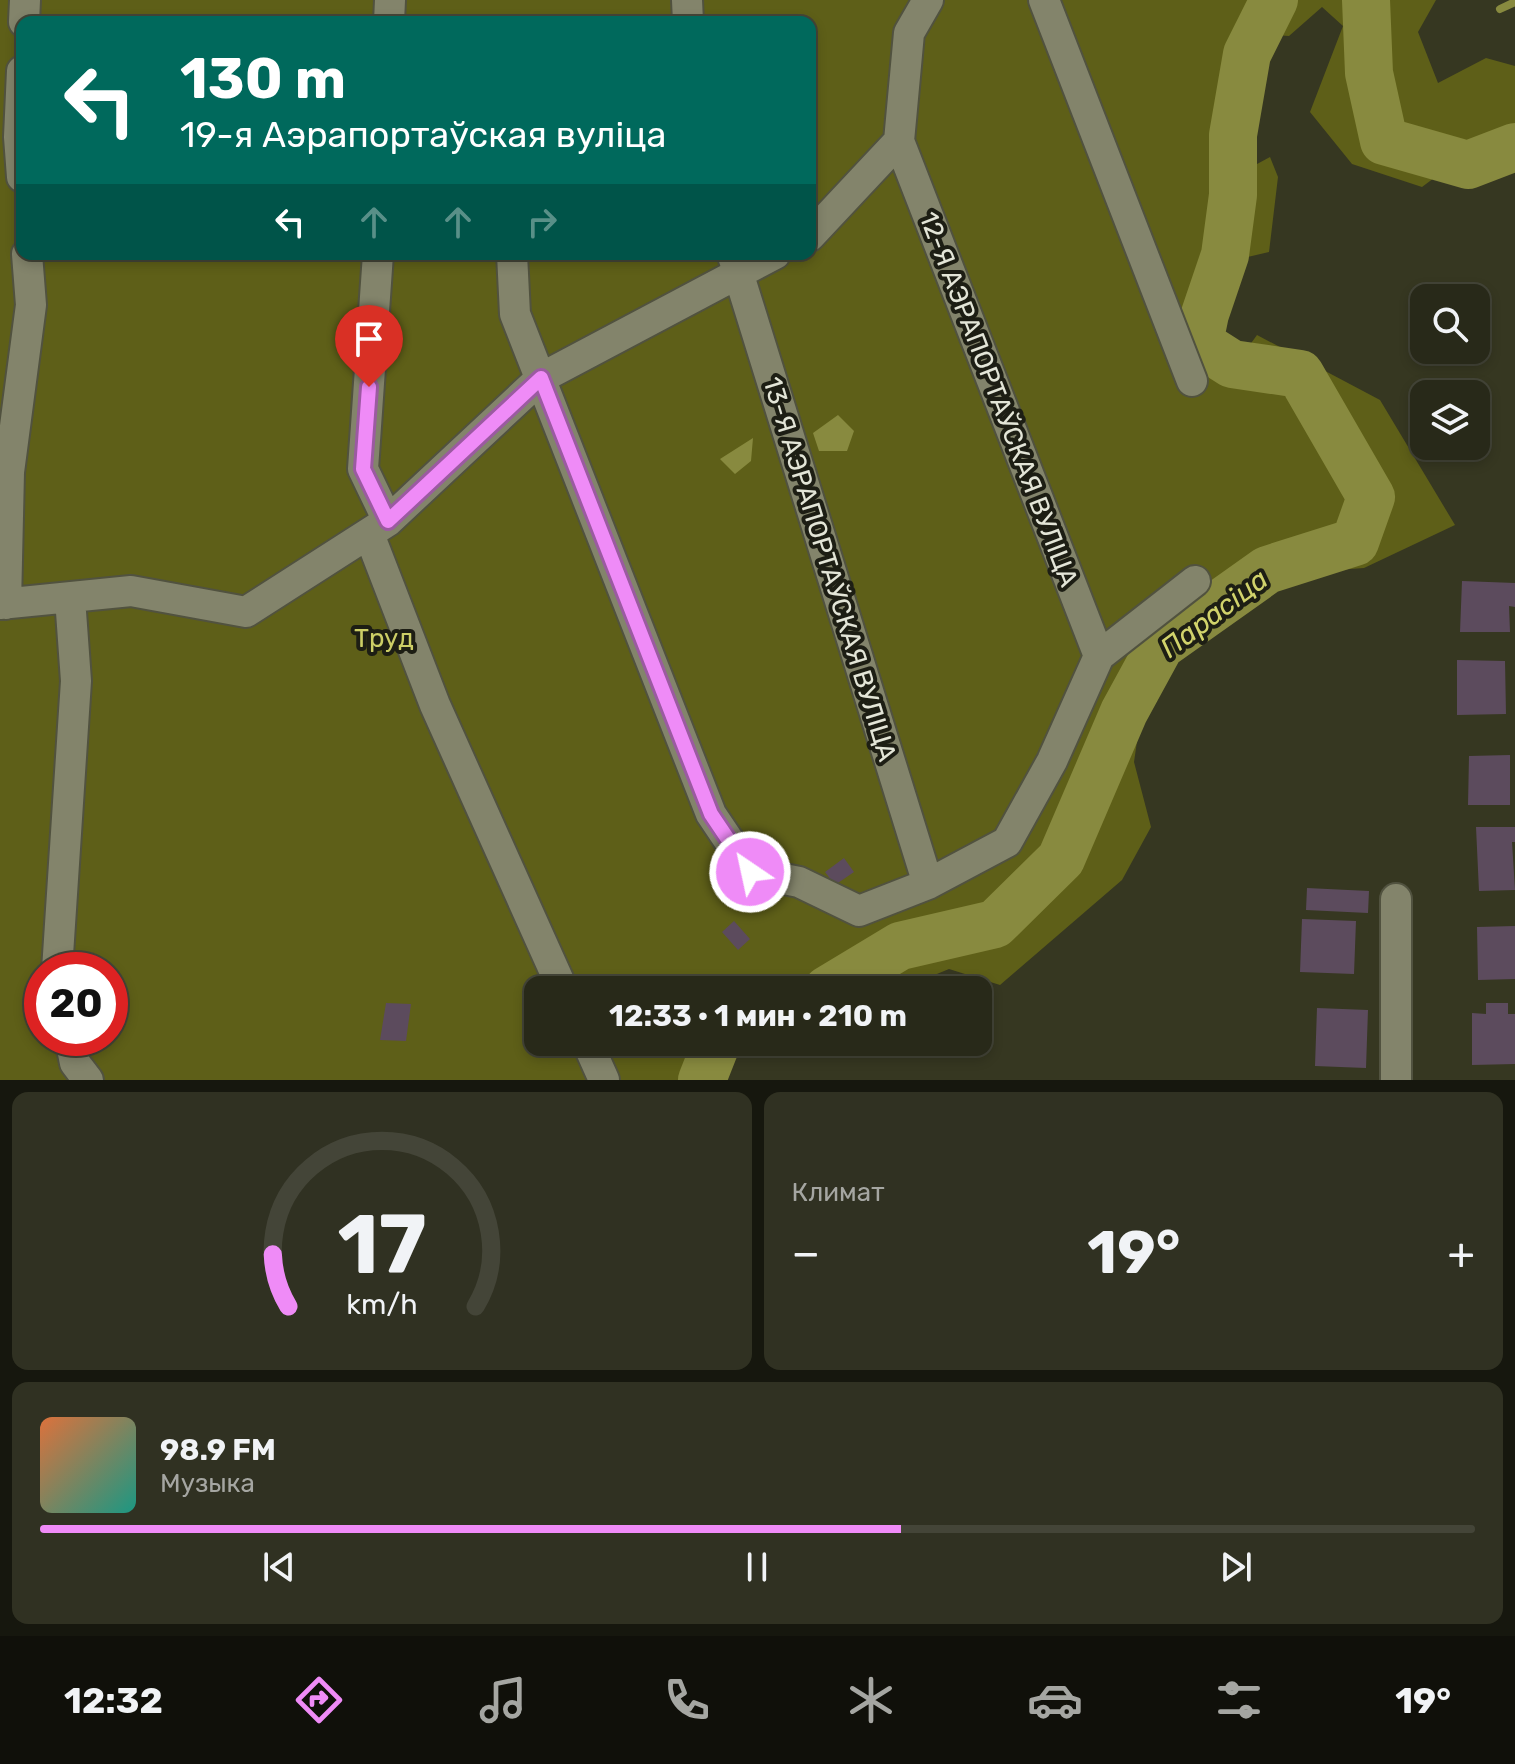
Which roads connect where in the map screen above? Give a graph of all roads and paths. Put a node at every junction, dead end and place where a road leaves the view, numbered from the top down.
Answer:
1 (928, 0) edge
2 (1044, 0) edge
3 (899, 141) junction
4 (816, 230) edge
5 (27, 260) edge
6 (378, 260) edge
7 (512, 260) edge
8 (735, 264) edge
9 (541, 378) junction
10 (1192, 381) dead end
11 (378, 527) junction
12 (1195, 581) dead end
13 (70, 598) junction
14 (3, 604) edge
15 (1099, 656) junction
16 (928, 884) junction
17 (1396, 899) dead end
18 (58, 952) edge
19 (557, 976) edge
20 (74, 1056) edge
21 (593, 1056) edge
22 (88, 1080) edge
23 (604, 1080) edge
24 (1396, 1080) edge

1 - 3 street
2 - 10 street
3 - 4 street
3 - 15 street, 12-Я АЭРАПОРТАЎСКАЯ ВУЛІЦА
5 - 14 street
6 - 11 street
7 - 9 street
8 - 9 street
8 - 16 street, 13-Я АЭРАПОРТАЎСКАЯ ВУЛІЦА
9 - 11 street
9 - 16 street
11 - 13 street
11 - 19 street
12 - 15 street
13 - 14 street
13 - 18 street
15 - 16 street
17 - 24 street
20 - 22 street
21 - 23 street

